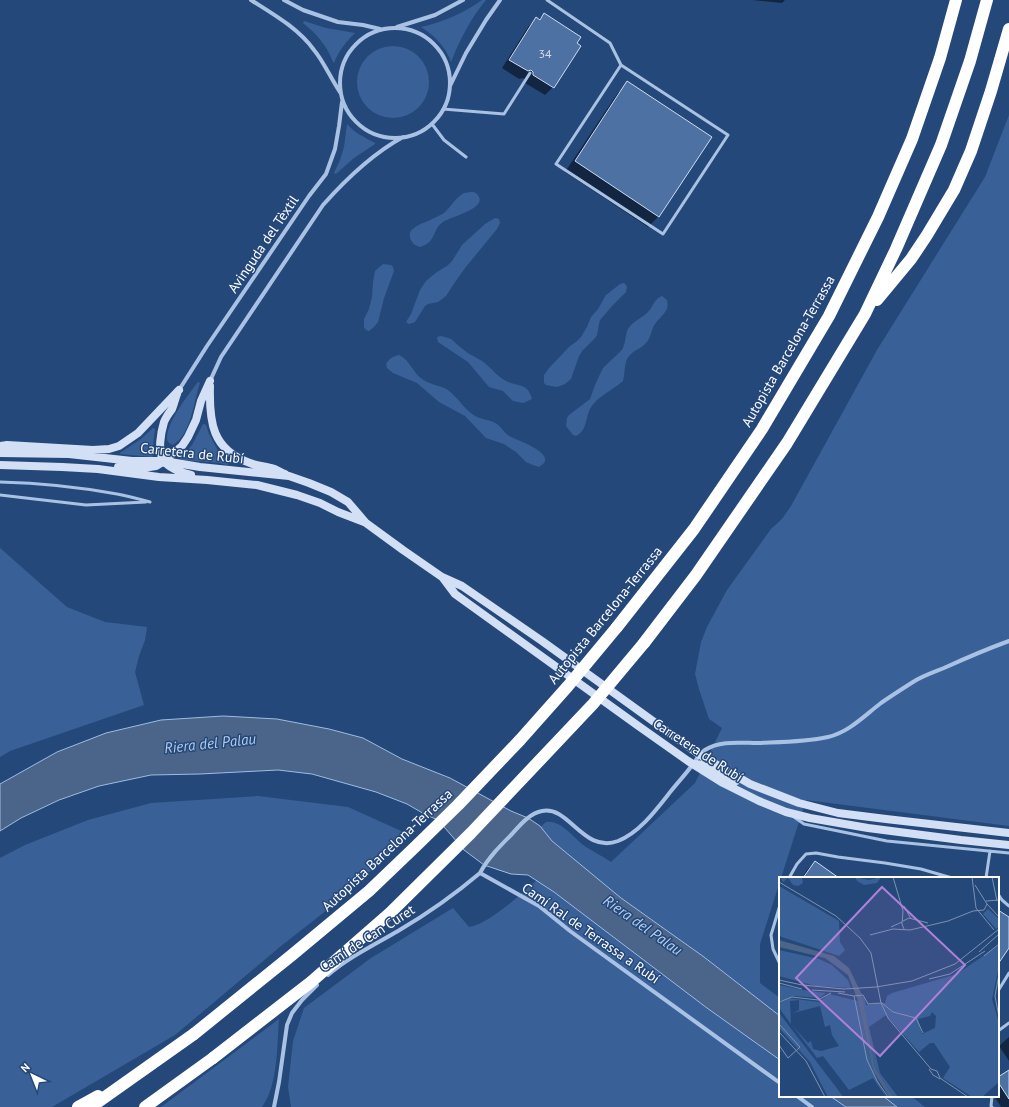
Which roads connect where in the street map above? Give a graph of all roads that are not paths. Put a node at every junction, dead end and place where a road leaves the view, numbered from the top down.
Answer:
1 (251, 0) edge
2 (284, 0) edge
3 (463, 0) edge
4 (500, 0) edge
5 (547, 0) edge
6 (956, 0) edge
7 (987, 0) edge
8 (396, 27) junction
9 (380, 29) junction
10 (1009, 29) edge
11 (1009, 62) edge
12 (621, 65) junction
13 (530, 73) dead end
14 (450, 86) junction
15 (992, 91) junction
16 (340, 93) junction
17 (342, 102) junction
18 (443, 109) junction
19 (432, 124) junction
20 (404, 137) junction
21 (466, 157) dead end
22 (865, 314) junction
23 (210, 381) junction
24 (179, 390) junction
25 (0, 446) edge
26 (0, 454) edge
27 (164, 462) junction
28 (0, 465) edge
29 (98, 469) junction
30 (289, 476) junction
31 (207, 480) junction
32 (0, 482) edge
33 (0, 495) edge
34 (366, 524) junction
35 (442, 577) junction
36 (1009, 641) edge
37 (629, 705) junction
38 (700, 755) junction
39 (693, 764) junction
40 (750, 784) junction
41 (786, 812) junction
42 (1009, 833) edge
43 (1009, 845) edge
44 (990, 851) junction
45 (1009, 854) edge
46 (480, 873) junction
47 (790, 877) edge
48 (949, 877) edge
49 (986, 877) edge
50 (999, 896) edge
51 (1009, 906) edge
52 (779, 908) edge
53 (779, 962) edge
54 (1009, 973) edge
55 (325, 977) dead end
56 (320, 982) dead end
57 (999, 989) edge
58 (1009, 1023) edge
59 (999, 1030) edge
60 (144, 1070) junction
61 (779, 1082) edge
62 (798, 1097) edge
63 (992, 1097) edge
64 (78, 1107) edge
65 (92, 1107) edge
66 (145, 1107) edge
67 (274, 1107) edge
68 (812, 1107) edge
69 (992, 1107) edge

1 - 16 street
2 - 9 street
3 - 8 street
4 - 14 street
5 - 12 lane
6 - 60 highway, Autopista Barcelona-Terrassa, bridge
7 - 22 highway
8 - 9 street
8 - 14 street
9 - 16 street
10 - 15 highway
11 - 15 highway
12 - 12 lane
13 - 18 lane
14 - 18 street
15 - 22 highway
16 - 17 street
17 - 20 street
17 - 24 street, Avinguda del Tèxtil
18 - 19 street
19 - 20 street
19 - 21 lane
20 - 23 street, Avinguda del Tèxtil
22 - 66 highway, bridge
23 - 27 main road
23 - 30 main road
24 - 25 main road
24 - 27 main road
26 - 27 main road, Carretera de Rubí
27 - 29 main road
27 - 30 main road, Carretera de Rubí
27 - 31 main road
28 - 29 main road, Carretera de Rubí
29 - 31 main road, Carretera de Rubí
30 - 34 main road, Carretera de Rubí
31 - 34 main road, Carretera de Rubí
32 - 33 lane
34 - 35 main road, Carretera de Rubí
35 - 37 main road, Carretera de Rubí
35 - 39 main road, Carretera de Rubí
36 - 38 street
37 - 38 main road, Carretera de Rubí
37 - 39 main road
38 - 39 street
38 - 40 main road, Carretera de Rubí
39 - 40 main road
39 - 41 main road, Carretera de Rubí
39 - 46 street
40 - 42 main road, Carretera de Rubí
41 - 43 main road, Carretera de Rubí
41 - 44 lane
44 - 45 lane
44 - 49 lane
46 - 55 street, Camí de Can Curet
46 - 61 street, Camí Ral de Terrassa a Rubí
47 - 48 lane
50 - 51 lane
52 - 53 lane
54 - 57 lane
56 - 67 street, Camí de Can Curet
58 - 59 lane
60 - 64 highway
60 - 65 highway, Autopista Barcelona-Terrassa
62 - 68 street
63 - 69 lane

